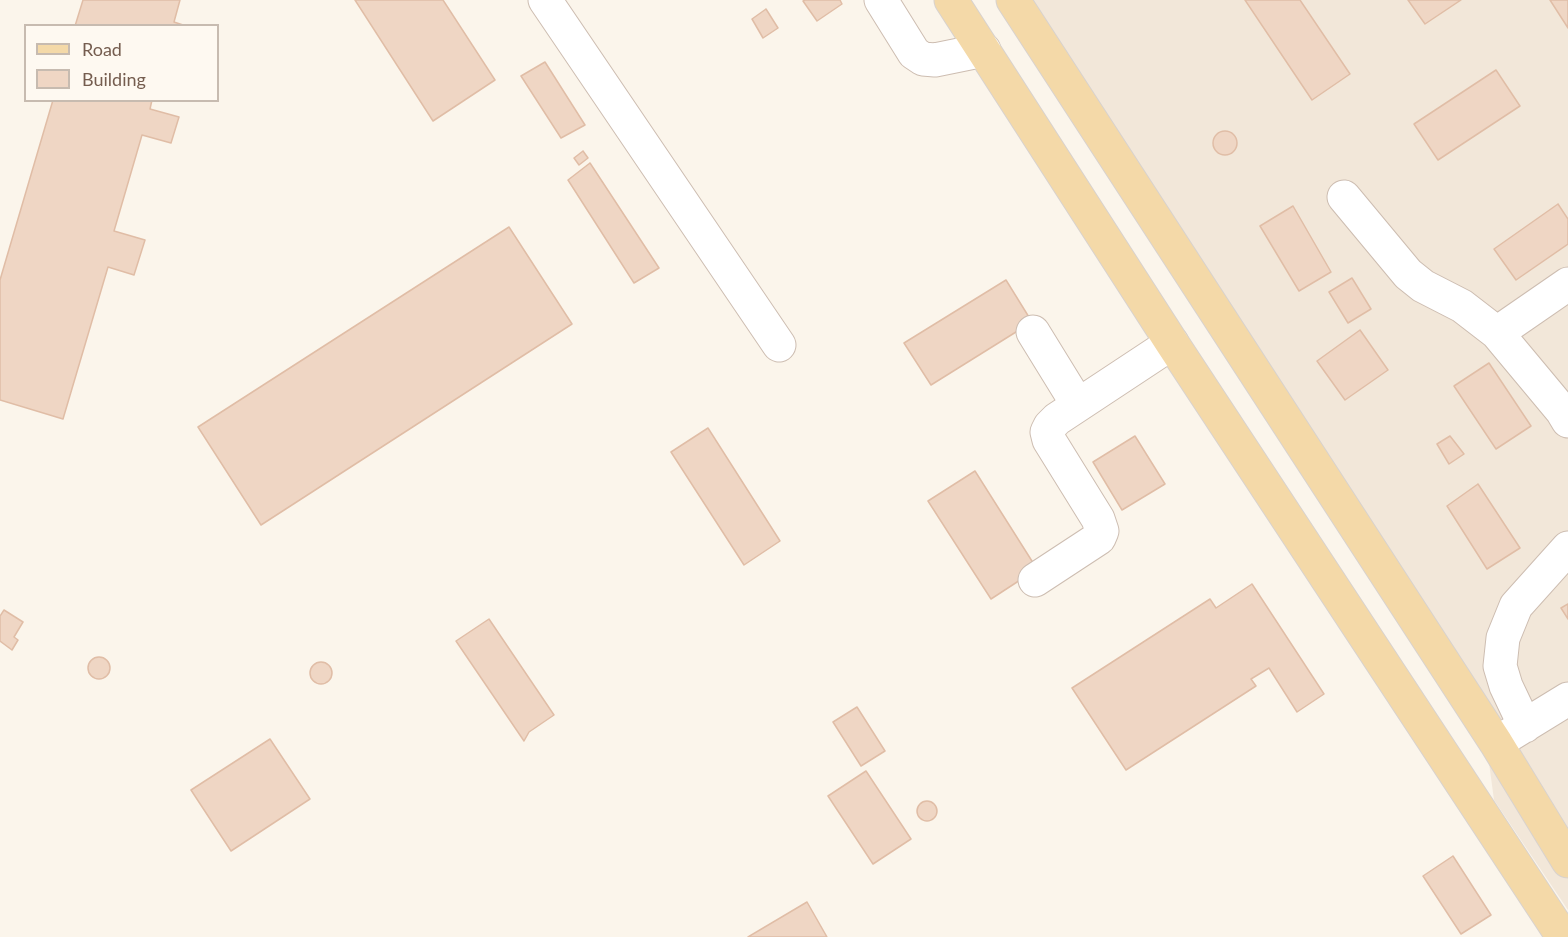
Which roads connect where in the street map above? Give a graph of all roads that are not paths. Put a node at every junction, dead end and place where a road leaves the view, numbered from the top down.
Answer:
1 (546, 0) edge
2 (881, 0) edge
3 (951, 0) edge
4 (1013, 0) edge
5 (984, 50) junction
6 (1344, 196) dead end
7 (1568, 284) edge
8 (1033, 332) dead end
9 (1497, 333) junction
10 (1172, 343) junction
11 (779, 345) dead end
12 (1078, 405) junction
13 (1568, 421) edge
14 (1294, 432) junction
15 (1250, 461) junction
16 (1568, 548) edge
17 (1035, 580) dead end
18 (1568, 699) edge
19 (1525, 726) junction
20 (1496, 743) junction
21 (1568, 861) edge
22 (1563, 937) edge

1 - 11 street
2 - 5 street
3 - 5 main road
4 - 14 main road
5 - 10 main road
6 - 9 street
7 - 9 street
8 - 12 street
9 - 13 street
10 - 12 street
10 - 15 main road
12 - 17 street
14 - 15 main road
14 - 20 main road
15 - 22 main road
16 - 19 street
18 - 19 street
19 - 20 street
20 - 21 main road

